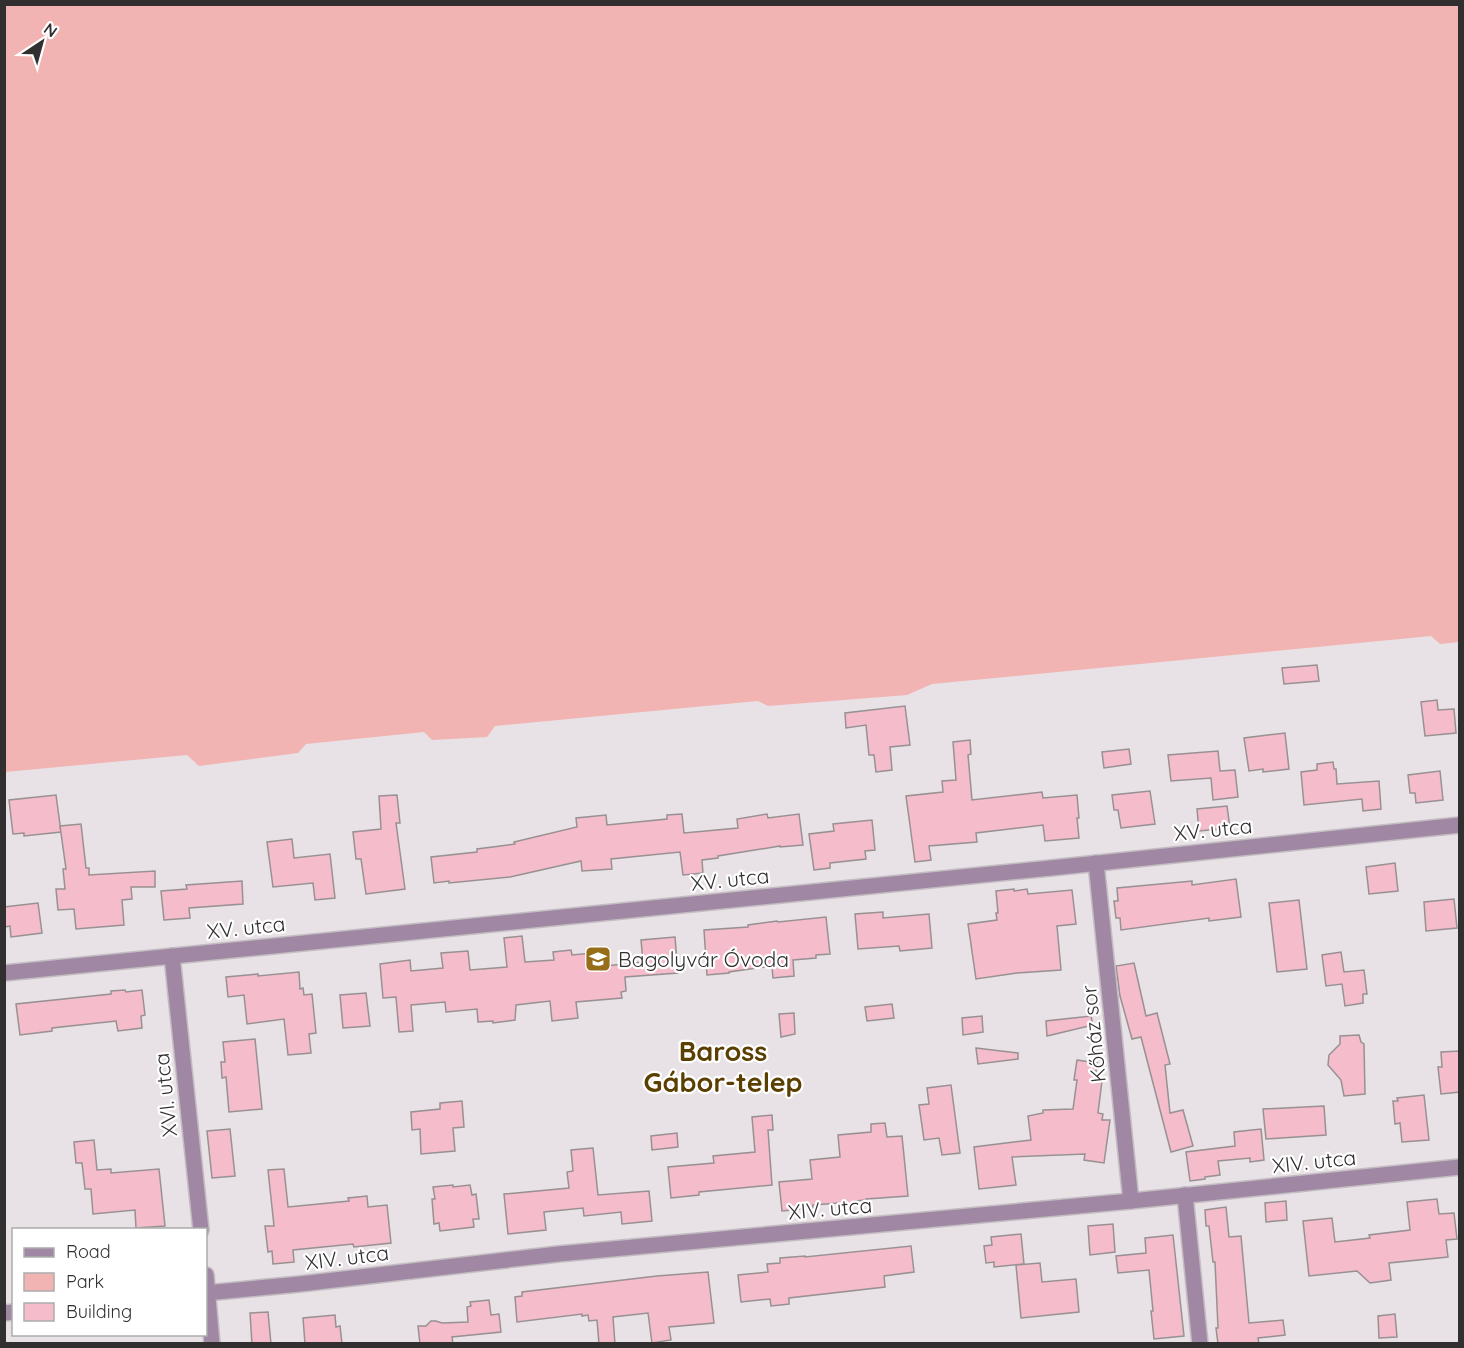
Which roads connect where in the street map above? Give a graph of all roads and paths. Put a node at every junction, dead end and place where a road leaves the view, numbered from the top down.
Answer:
1 (1460, 825) edge
2 (1096, 863) junction
3 (172, 956) junction
4 (4, 973) edge
5 (1460, 1167) edge
6 (1185, 1195) junction
7 (1131, 1202) junction
8 (201, 1228) edge
9 (207, 1292) edge
10 (207, 1301) edge
11 (212, 1344) edge
12 (1200, 1344) edge

1 - 2 street, XV. utca
2 - 3 street, XV. utca
2 - 7 street, Kőház sor
3 - 4 street, XV. utca
3 - 8 street, XVI. utca
5 - 6 street, XIV. utca
6 - 7 street, XIV. utca
6 - 12 street
7 - 9 street, XIV. utca
10 - 11 street

